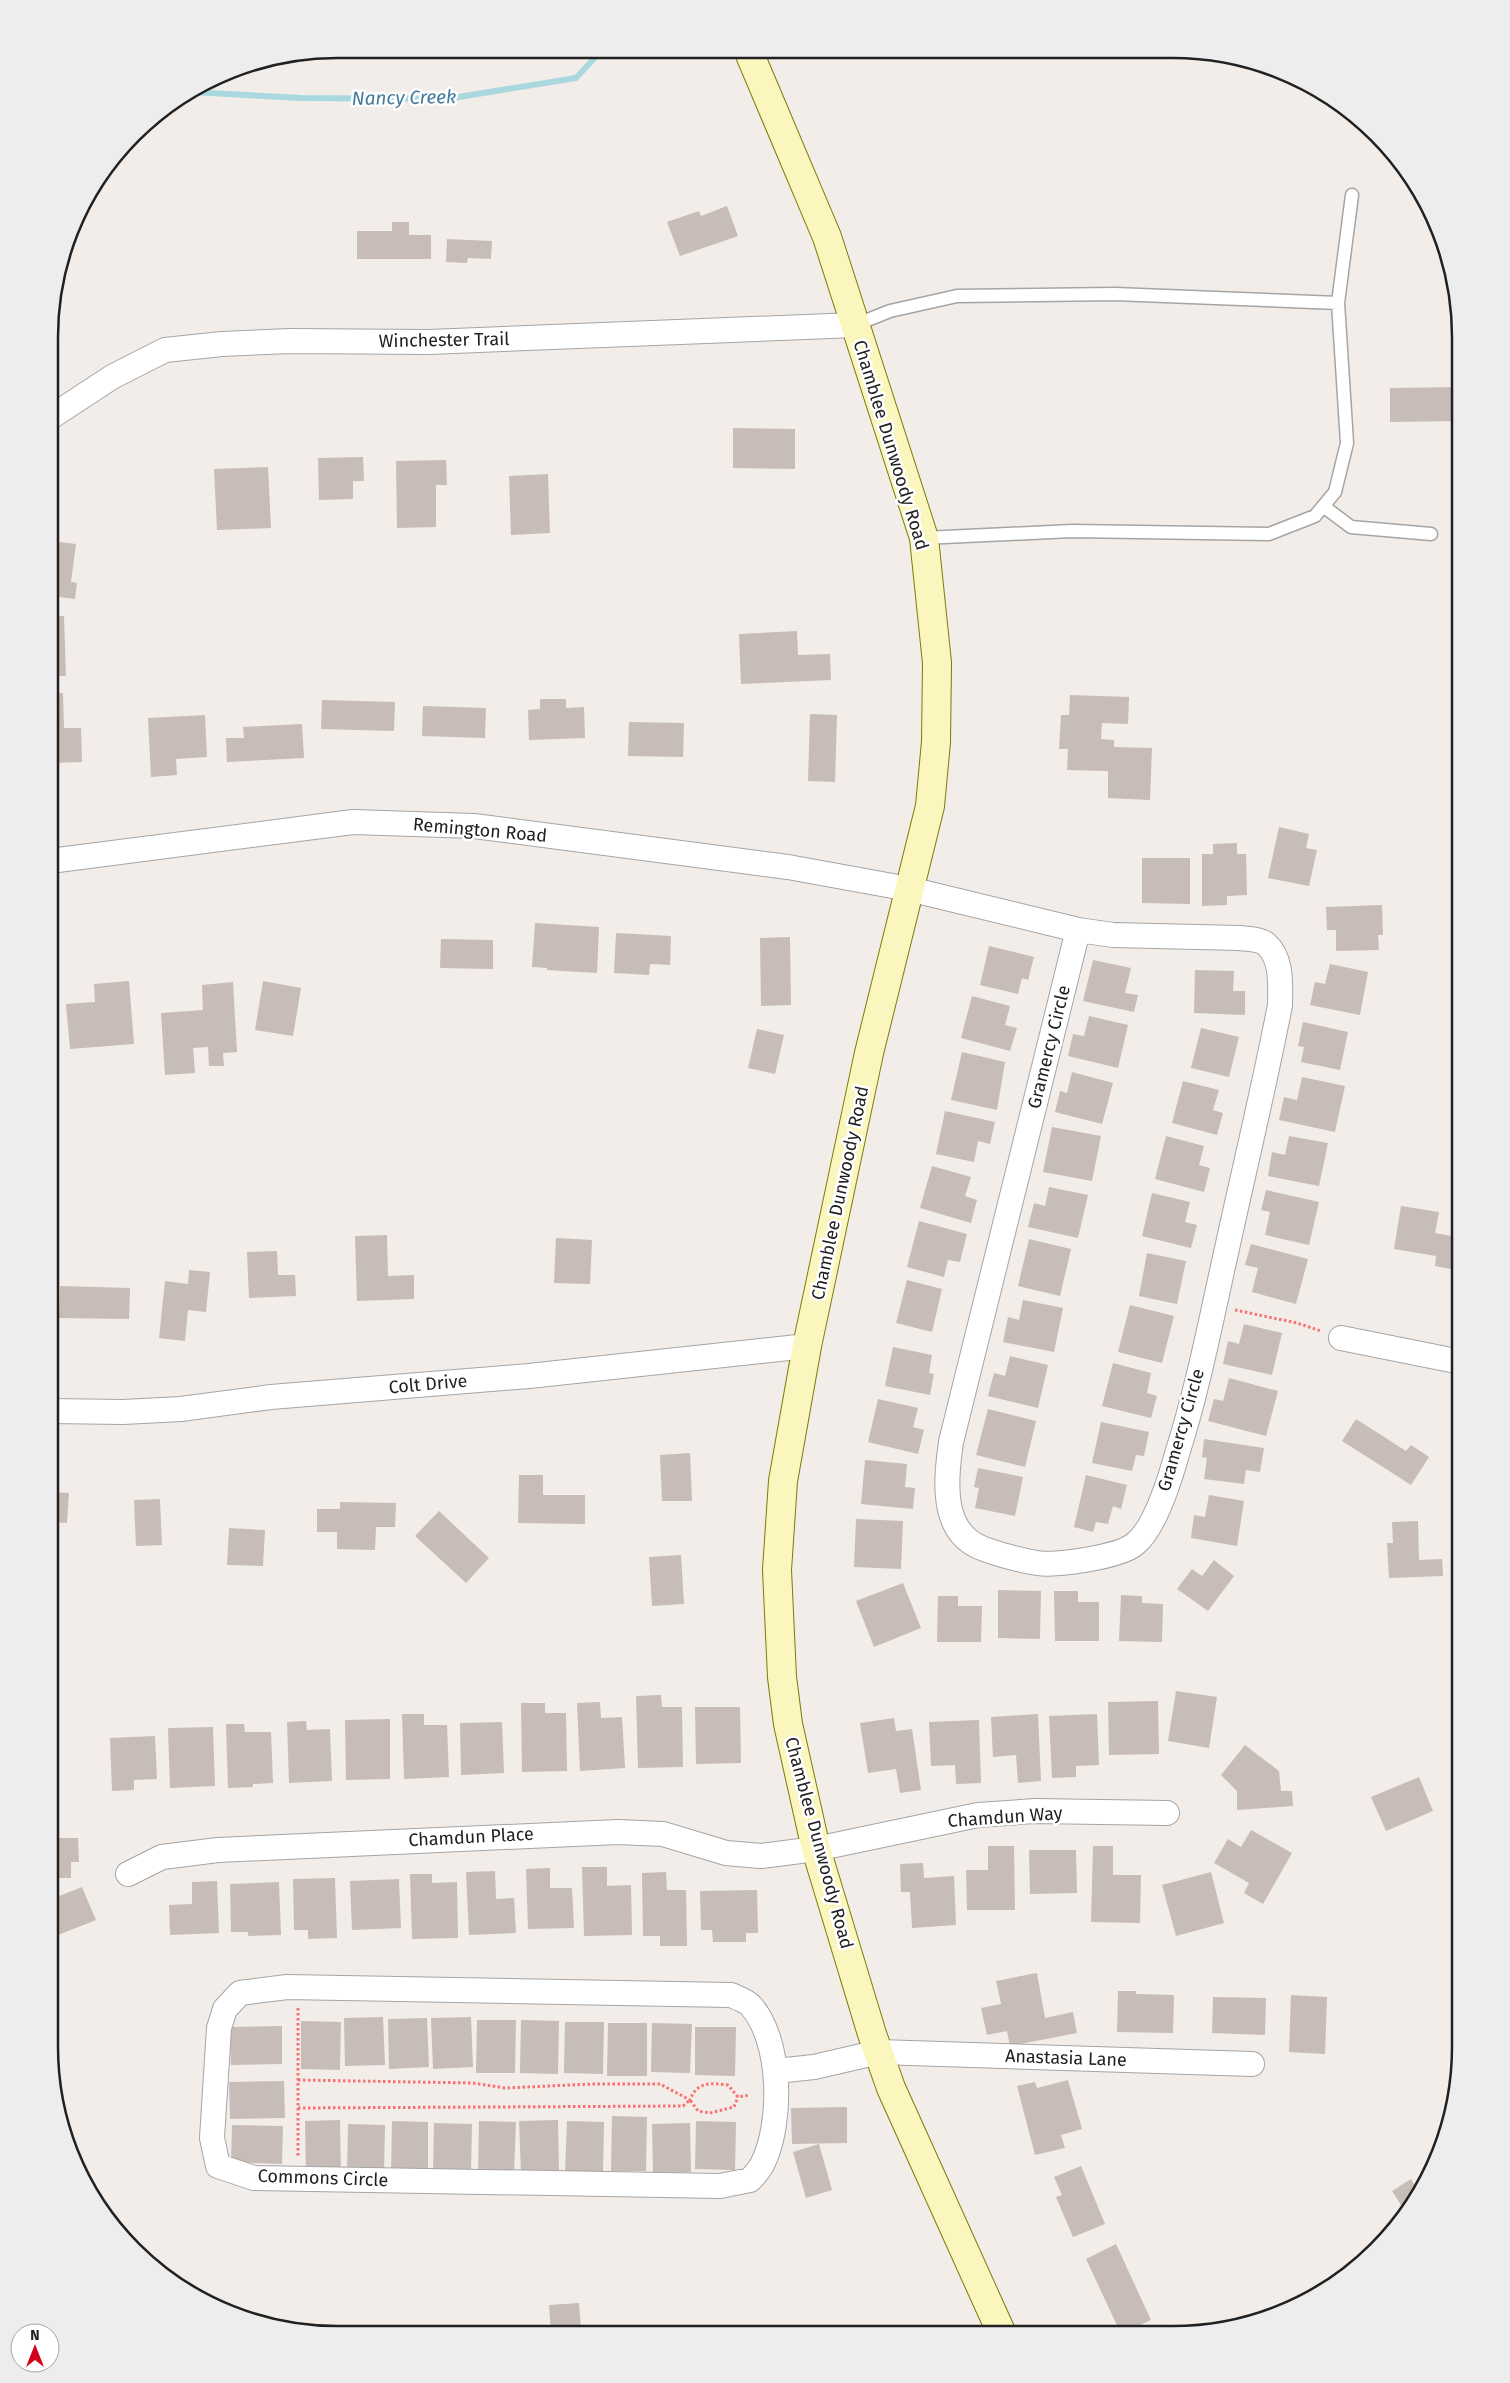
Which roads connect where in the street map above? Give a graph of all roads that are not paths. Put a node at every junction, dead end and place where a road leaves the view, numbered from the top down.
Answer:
1 (751, 58) edge
2 (1352, 195) dead end
3 (1338, 303) junction
4 (855, 325) junction
5 (58, 412) edge
6 (1323, 506) junction
7 (1431, 534) dead end
8 (924, 538) junction
9 (58, 860) edge
10 (909, 889) junction
11 (1078, 930) junction
12 (1341, 1338) dead end
13 (807, 1346) junction
14 (1452, 1360) edge
15 (58, 1411) edge
16 (1167, 1812) dead end
17 (816, 1848) junction
18 (128, 1874) dead end
19 (878, 2052) junction
20 (1252, 2064) dead end
21 (776, 2071) junction
22 (998, 2326) edge

1 - 4 street, Chamblee Dunwoody Road
2 - 3 lane
3 - 4 lane
3 - 6 lane
4 - 5 street, Winchester Trail
4 - 8 street, Chamblee Dunwoody Road
6 - 7 lane
6 - 8 lane
8 - 10 street, Chamblee Dunwoody Road
9 - 10 street, Remington Road
10 - 11 street, Gramercy Circle
10 - 13 street, Chamblee Dunwoody Road
11 - 11 street, Gramercy Circle
12 - 14 street
13 - 15 street, Colt Drive
13 - 17 street, Chamblee Dunwoody Road
16 - 17 street, Chamdun Way
17 - 18 street, Chamdun Place
17 - 19 street, Chamblee Dunwoody Road
19 - 20 street, Anastasia Lane
19 - 21 street
19 - 22 street, Chamblee Dunwoody Road
21 - 21 street, Commons Circle

